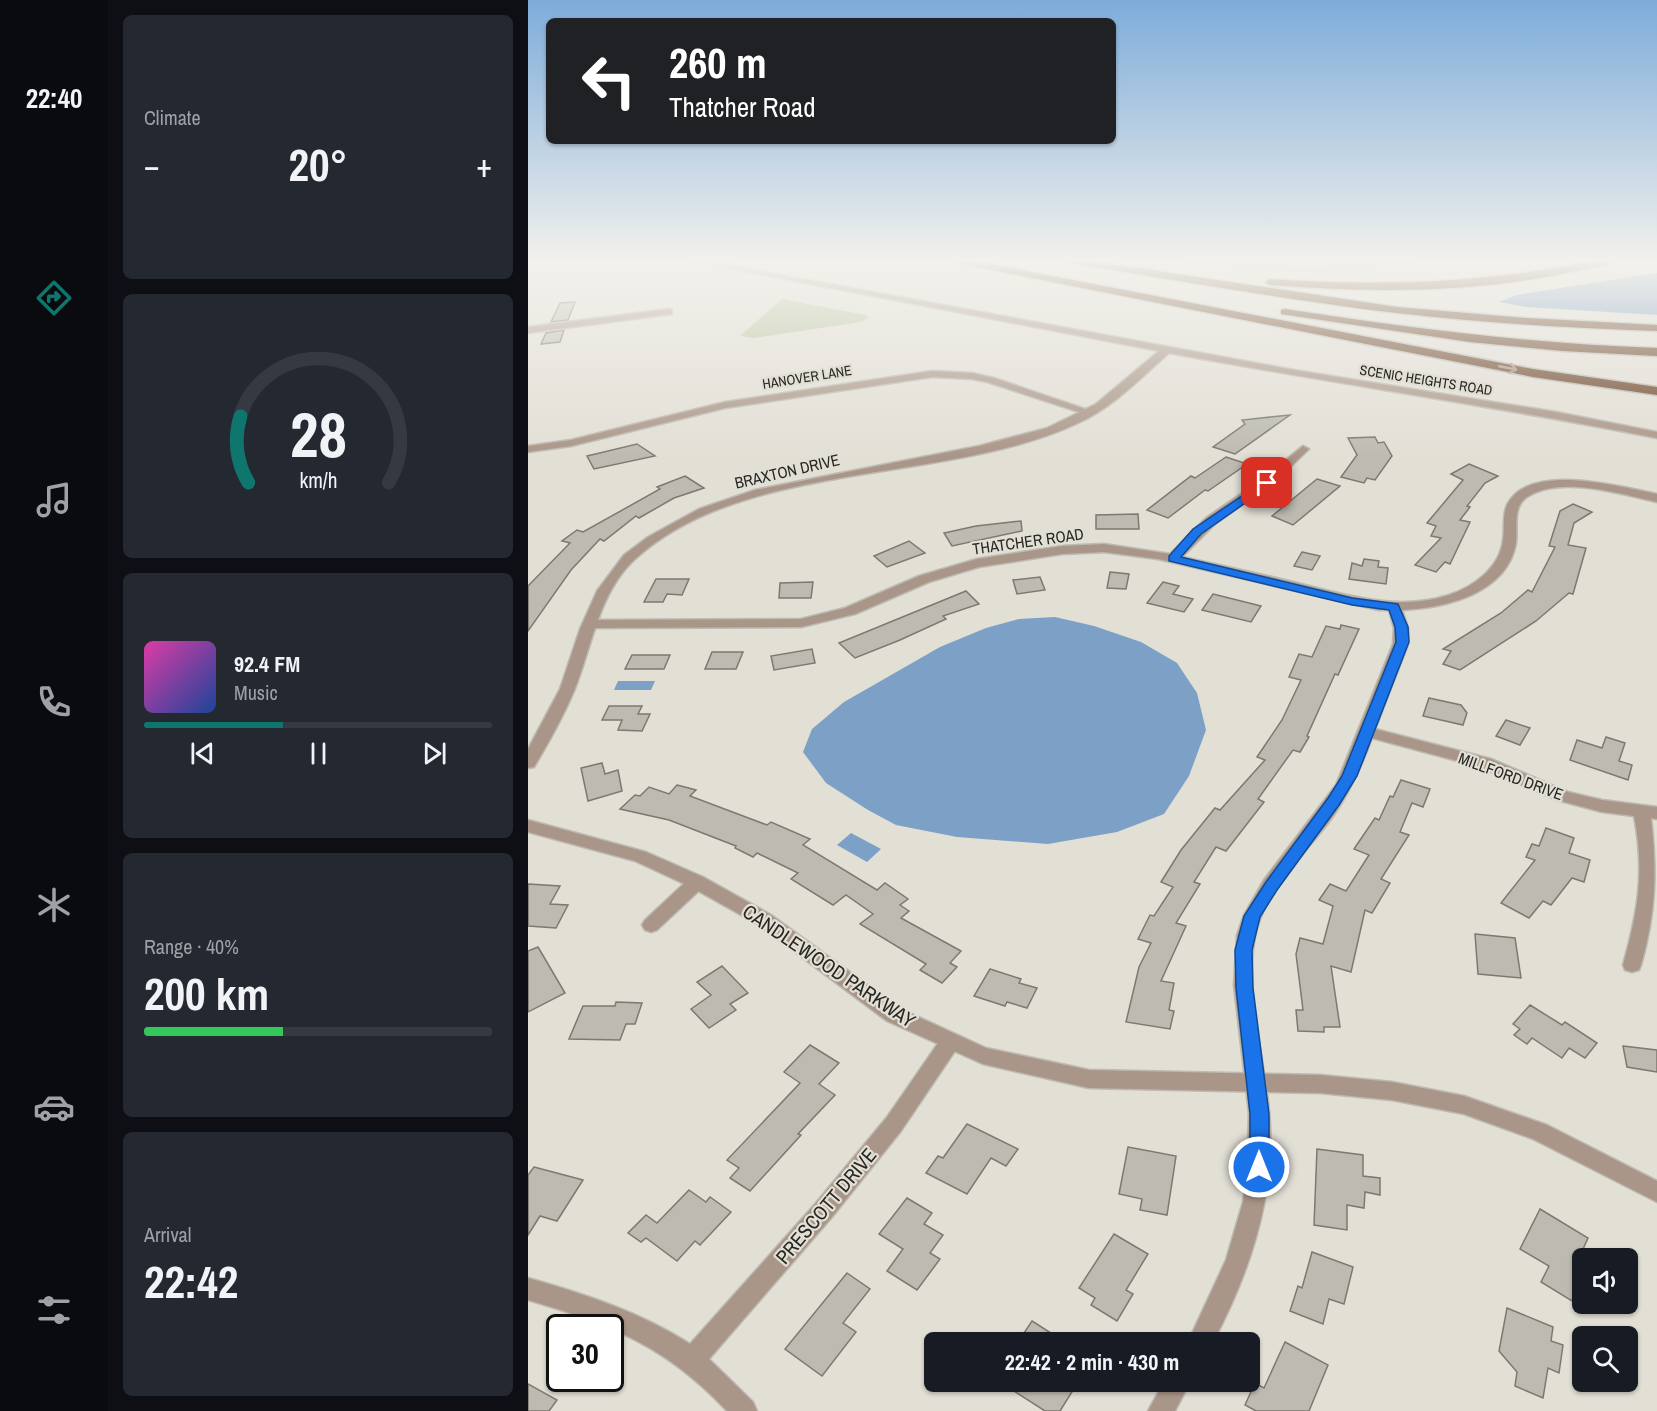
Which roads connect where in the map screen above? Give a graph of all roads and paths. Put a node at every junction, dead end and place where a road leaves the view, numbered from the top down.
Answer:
1 (561, 326) edge
2 (1043, 326) edge
3 (1292, 326) edge
4 (1375, 326) edge
5 (1581, 326) edge
6 (1657, 328) edge
7 (528, 330) edge
8 (1167, 349) junction
9 (1657, 352) edge
10 (1657, 391) edge
11 (1089, 412) junction
12 (1556, 416) junction
13 (1657, 427) edge
14 (1657, 435) edge
15 (528, 449) edge
16 (1303, 449) dead end
17 (1657, 498) edge
18 (1173, 559) junction
19 (1394, 607) junction
20 (590, 624) junction
21 (1367, 732) junction
22 (528, 764) edge
23 (1649, 812) edge
24 (528, 826) edge
25 (697, 882) junction
26 (651, 925) dead end
27 (1632, 966) dead end
28 (950, 1042) junction
29 (1256, 1084) junction
30 (1657, 1192) edge
31 (528, 1289) edge
32 (1205, 1332) edge
33 (691, 1361) junction
34 (1172, 1392) edge
35 (744, 1411) edge
36 (1161, 1411) edge

1 - 7 street
2 - 8 street, SCENIC HEIGHTS ROAD
3 -> 10 highway
4 - 9 highway
5 - 6 highway
8 - 11 street, BRAXTON DRIVE
8 - 12 street, SCENIC HEIGHTS ROAD
11 - 15 street, HANOVER LANE
11 - 20 street, BRAXTON DRIVE
12 - 13 street, SCENIC HEIGHTS ROAD
12 - 14 street, SCENIC HEIGHTS ROAD
16 - 18 street
17 - 19 street, THATCHER ROAD
18 - 19 street, THATCHER ROAD
18 - 20 street, THATCHER ROAD
19 - 21 street
20 - 22 street, BRAXTON DRIVE
21 - 23 street, MILLFORD DRIVE
21 - 29 street
23 - 27 street
24 - 25 street, CANDLEWOOD PARKWAY
25 - 26 street
25 - 28 street, CANDLEWOOD PARKWAY
28 - 29 street, CANDLEWOOD PARKWAY
28 - 33 street, PRESCOTT DRIVE
29 - 30 street, CANDLEWOOD PARKWAY
29 - 32 street
31 - 33 street
33 - 35 street
34 - 36 street

